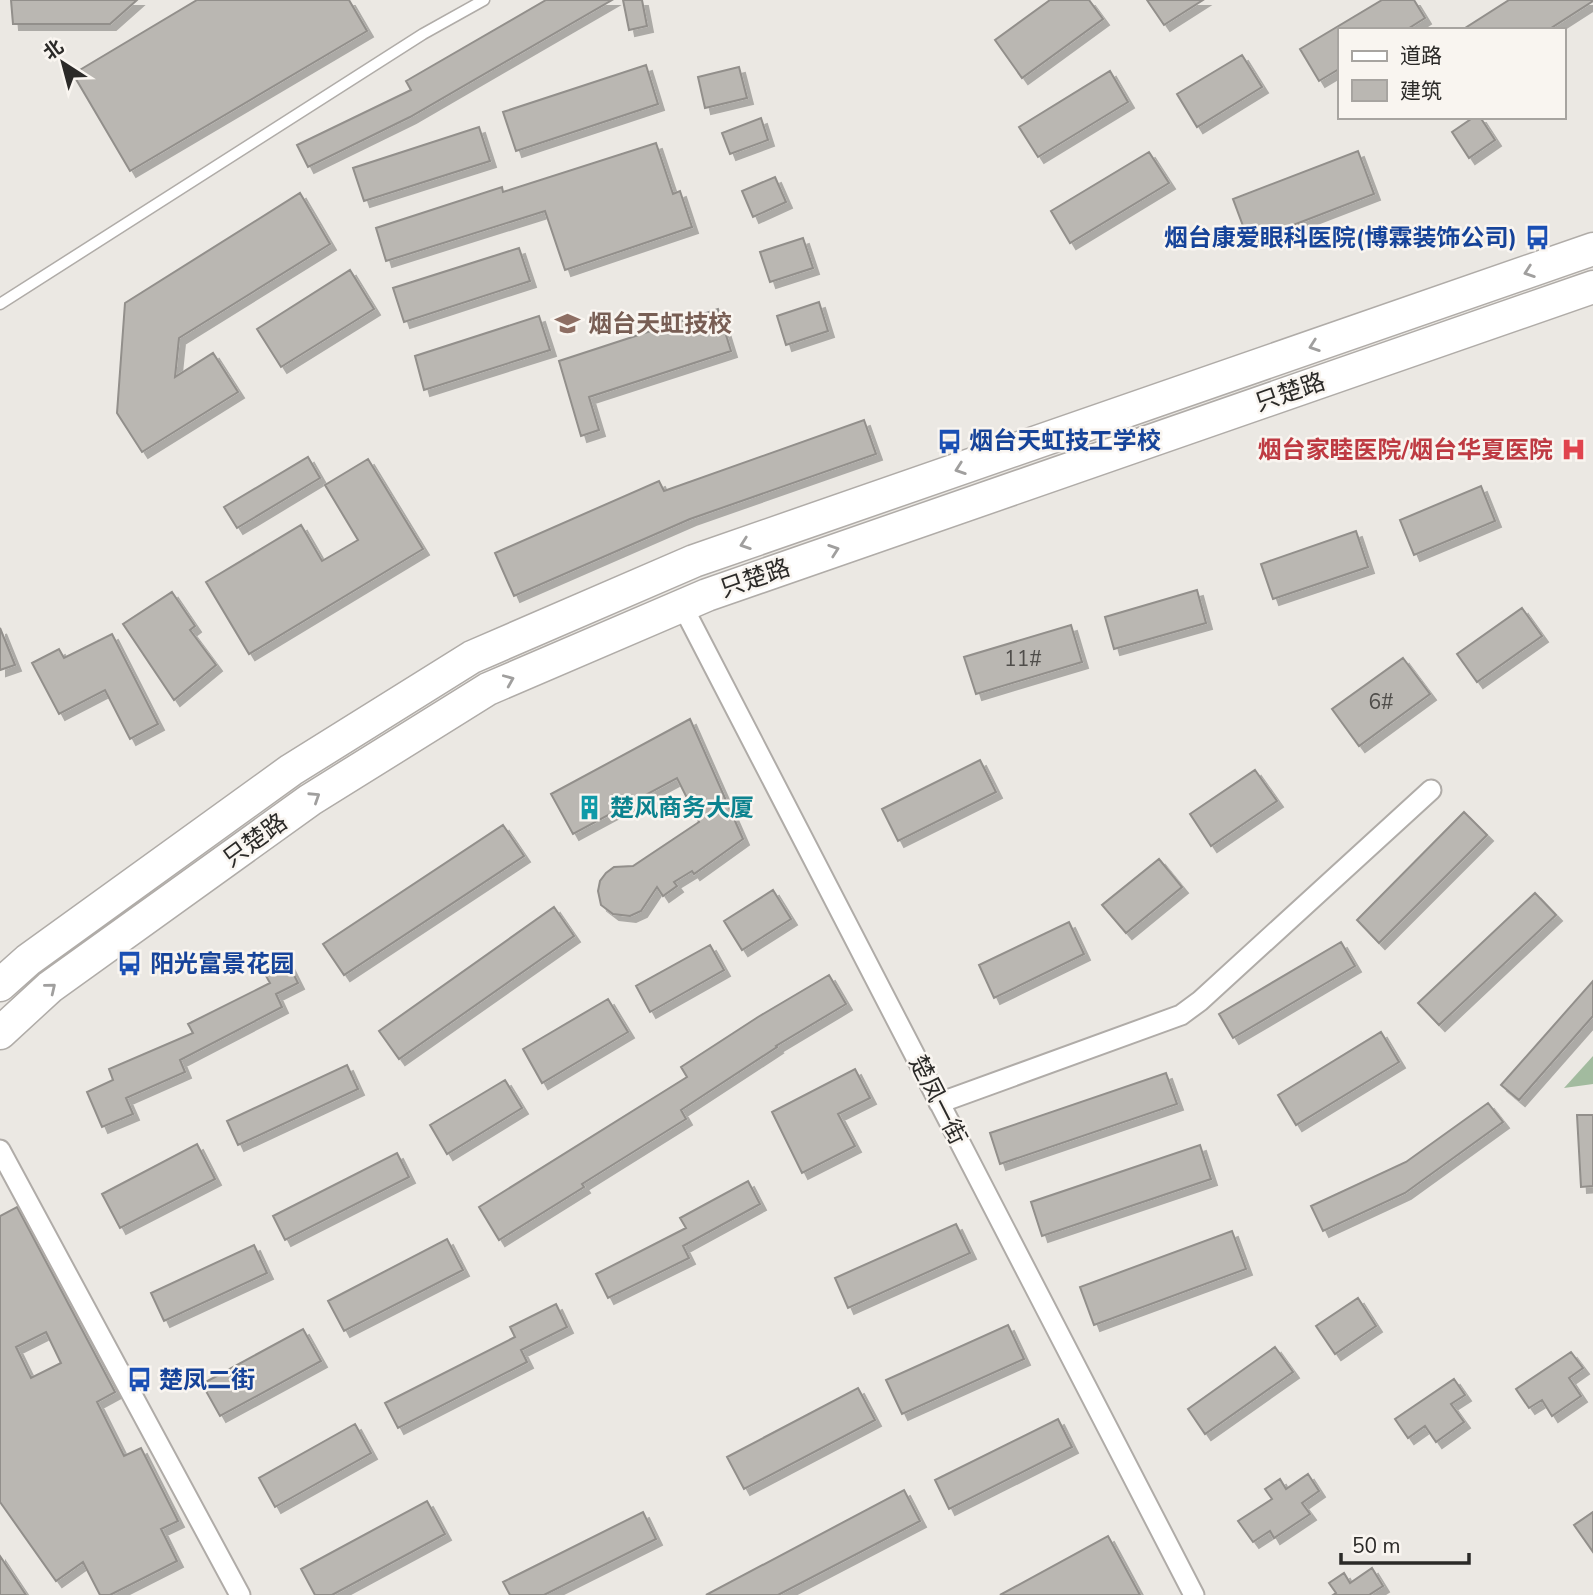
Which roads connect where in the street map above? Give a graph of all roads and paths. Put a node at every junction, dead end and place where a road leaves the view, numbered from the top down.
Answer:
1 (484, 0) edge
2 (1593, 249) edge
3 (1593, 287) edge
4 (0, 304) edge
5 (682, 605) junction
6 (1431, 790) dead end
7 (0, 985) edge
8 (0, 1033) edge
9 (939, 1103) junction
10 (0, 1150) edge
11 (240, 1595) edge
12 (1194, 1595) edge

1 - 4 lane
2 -> 7 main road, 只楚路
5 -> 3 main road, 只楚路
8 -> 5 main road, 只楚路
5 - 9 street, 楚凤一街
6 - 9 street
9 - 12 street, 楚凤一街
10 - 11 street

